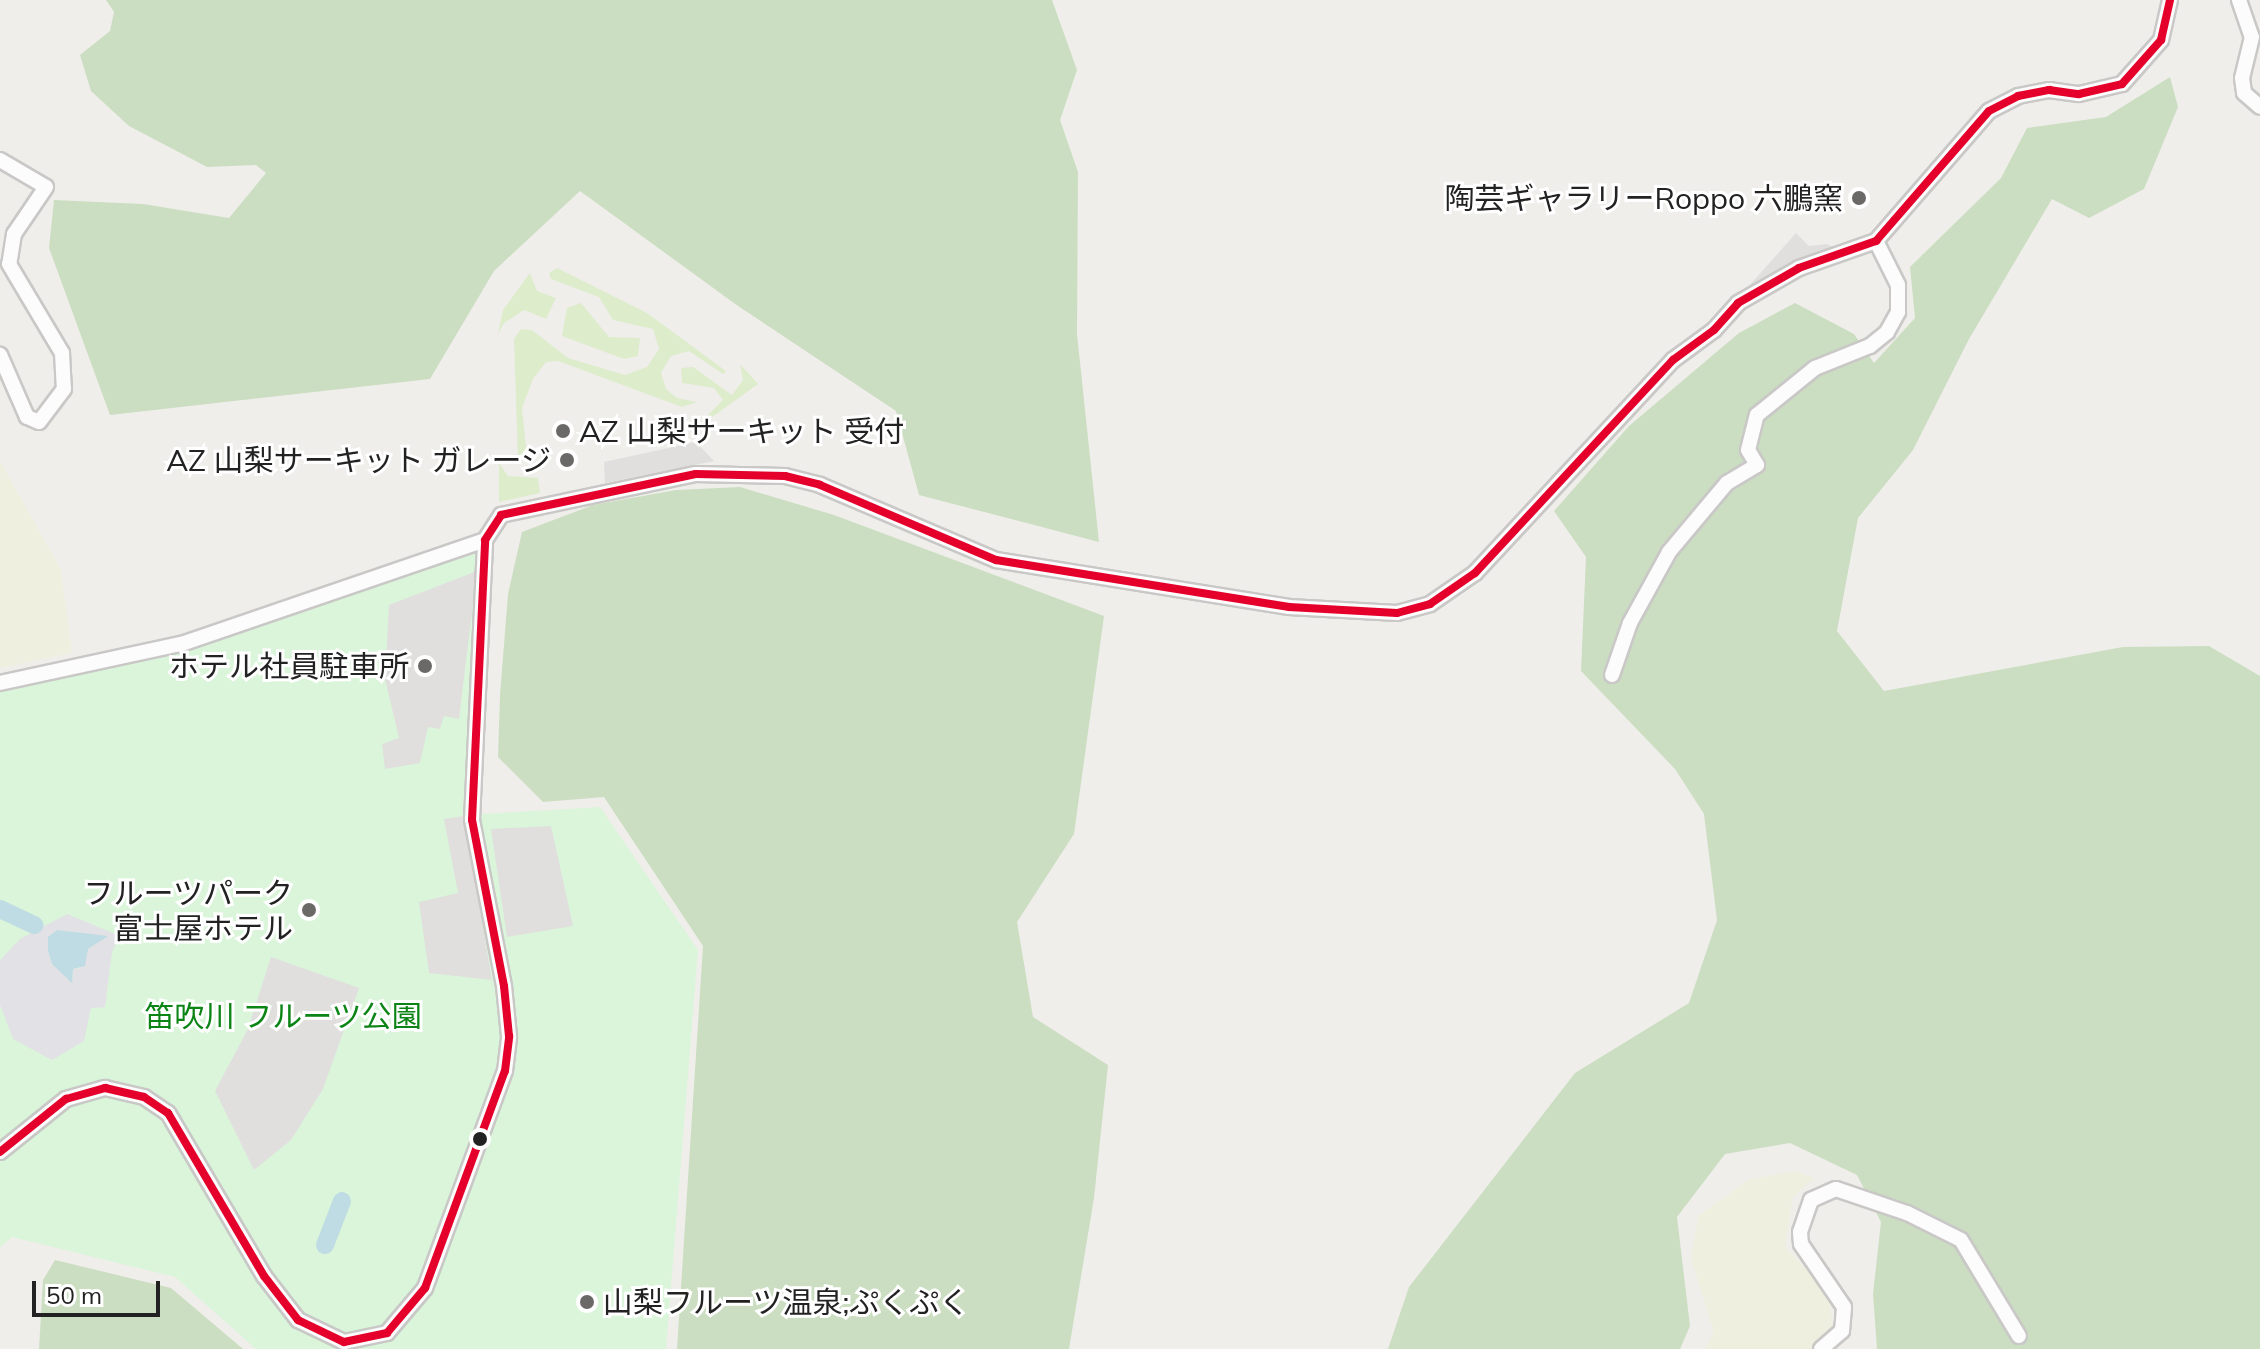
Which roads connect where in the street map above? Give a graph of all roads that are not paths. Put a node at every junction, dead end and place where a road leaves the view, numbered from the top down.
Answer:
1 (2170, 0) edge
2 (2239, 0) edge
3 (2260, 107) edge
4 (0, 160) edge
5 (1876, 241) junction
6 (0, 355) edge
7 (485, 540) junction
8 (1612, 675) dead end
9 (0, 683) edge
10 (0, 1152) edge
11 (2019, 1336) dead end
12 (1821, 1349) edge

1 - 5 street
2 - 3 street
4 - 6 street
5 - 7 street
5 - 8 street
7 - 9 street
7 - 10 street
11 - 12 street

